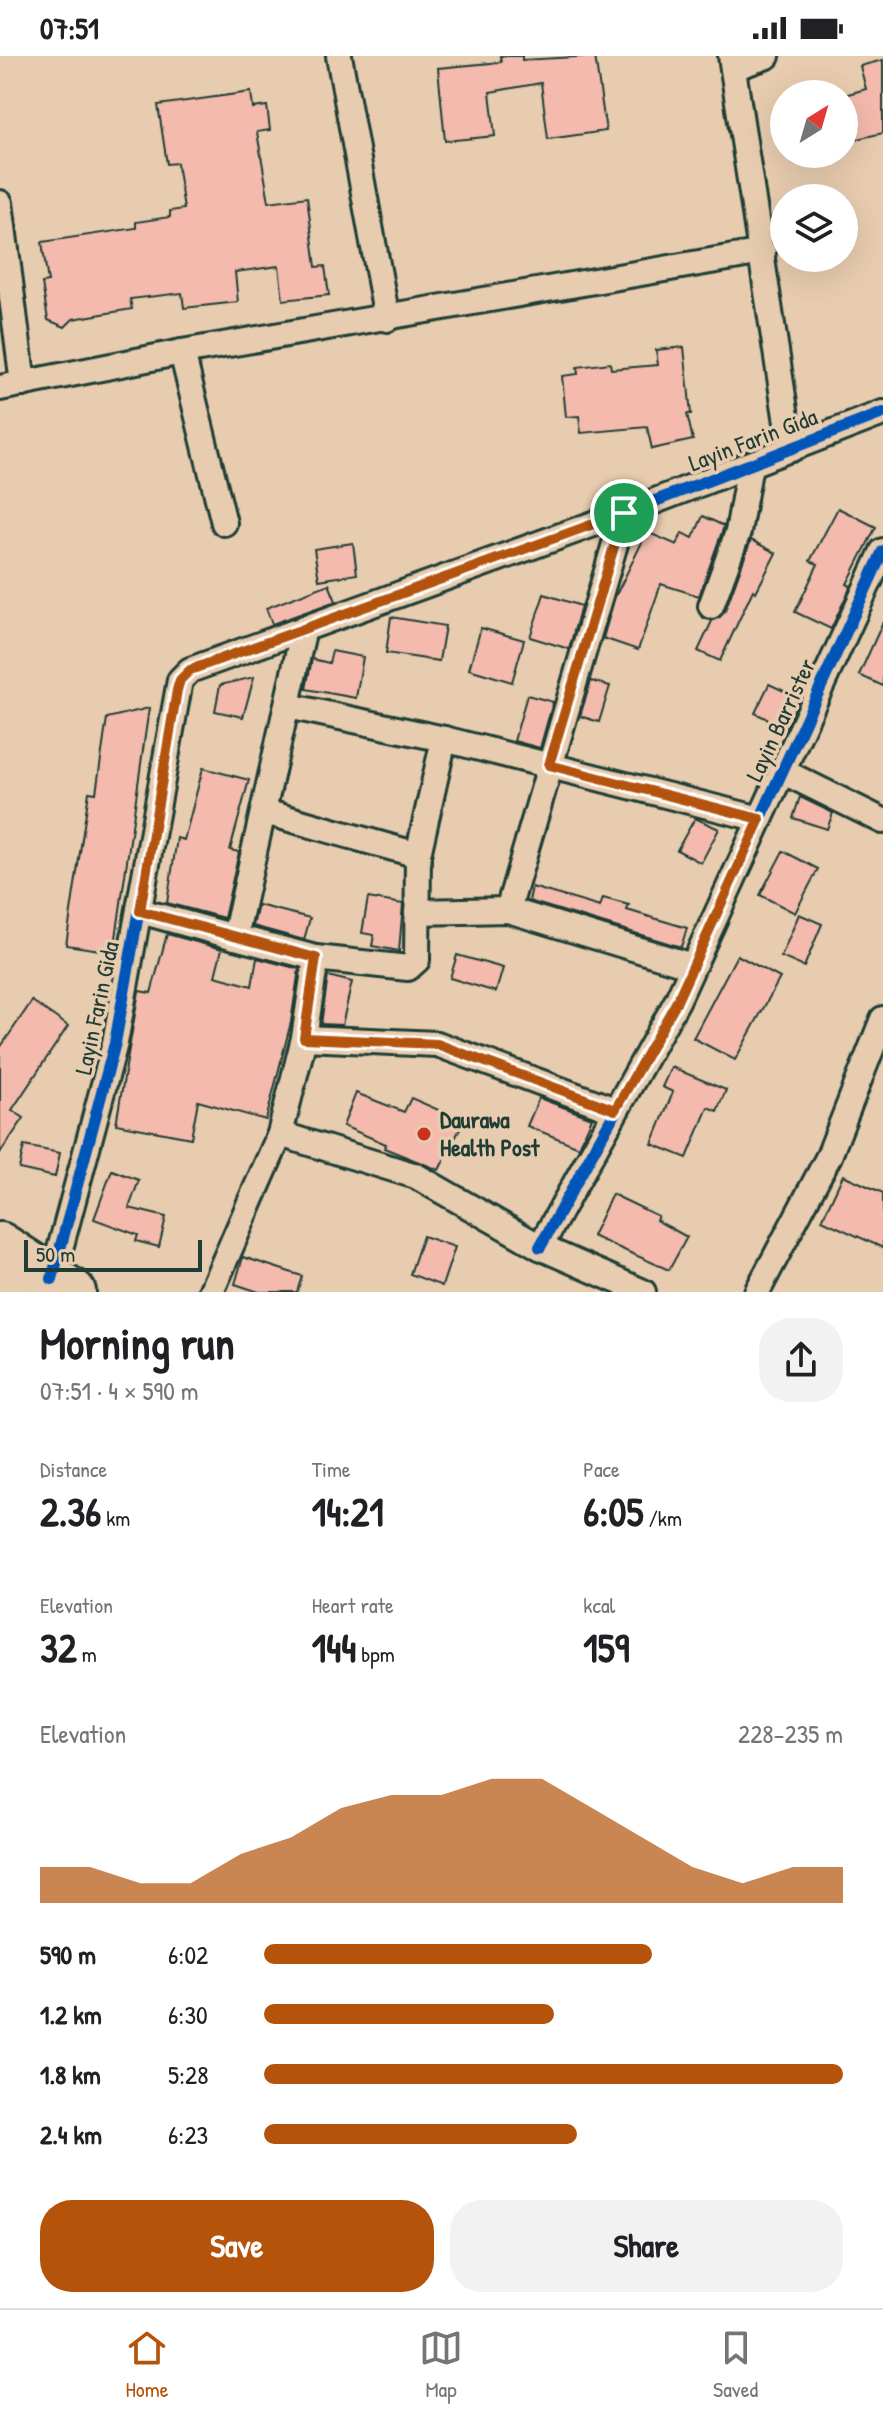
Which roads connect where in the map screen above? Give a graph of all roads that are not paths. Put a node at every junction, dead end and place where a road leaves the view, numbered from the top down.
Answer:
1 (339, 56) edge
2 (767, 56) edge
3 (732, 62) edge
4 (0, 203) edge
5 (763, 252) junction
6 (387, 319) junction
7 (182, 352) junction
8 (11, 386) edge
9 (883, 413) edge
10 (791, 449) junction
11 (750, 465) junction
12 (624, 513) junction
13 (224, 523) dead end
14 (883, 551) edge
15 (711, 606) dead end
16 (304, 628) junction
17 (288, 706) junction
18 (444, 739) junction
19 (549, 765) junction
20 (782, 771) junction
21 (265, 812) junction
22 (760, 819) junction
23 (883, 821) edge
24 (418, 855) junction
25 (508, 910) junction
26 (140, 911) junction
27 (417, 912) junction
28 (235, 937) junction
29 (316, 958) junction
30 (692, 966) junction
31 (883, 1019) edge
32 (304, 1038) junction
33 (615, 1110) junction
34 (280, 1134) junction
35 (0, 1245) edge
36 (540, 1247) junction
37 (63, 1286) edge
38 (0, 1287) edge
39 (8, 1292) edge
40 (211, 1292) edge
41 (643, 1292) edge
42 (757, 1292) edge

1 - 6 street
2 - 3 street
3 - 5 street
4 - 8 street
5 - 6 street
5 - 10 street
6 - 7 street
7 - 8 street
7 - 13 street
9 - 10 street, Layin Farin Gida
10 - 11 street, Layin Farin Gida
11 - 12 street, Layin Farin Gida
11 - 15 street
12 - 16 street, Layin Farin Gida
12 - 19 street
14 - 20 street, Layin Barrister
16 - 17 street
16 - 26 street, Layin Farin Gida
17 - 18 street
17 - 21 street
18 - 19 street
18 - 24 street
19 - 22 street
19 - 25 street
20 - 22 street, Layin Barrister
20 - 23 street
21 - 24 street
21 - 28 street
22 - 30 street, Layin Barrister
24 - 27 street
25 - 27 street
25 - 30 street
26 - 28 street
26 - 37 street, Layin Farin Gida
27 - 29 street
28 - 29 street
29 - 32 street
30 - 33 street, Layin Barrister
31 - 42 street
32 - 33 street
32 - 34 street
33 - 36 street, Layin Barrister
34 - 36 street
34 - 40 street
35 - 37 highway
36 - 41 street
38 - 39 highway

